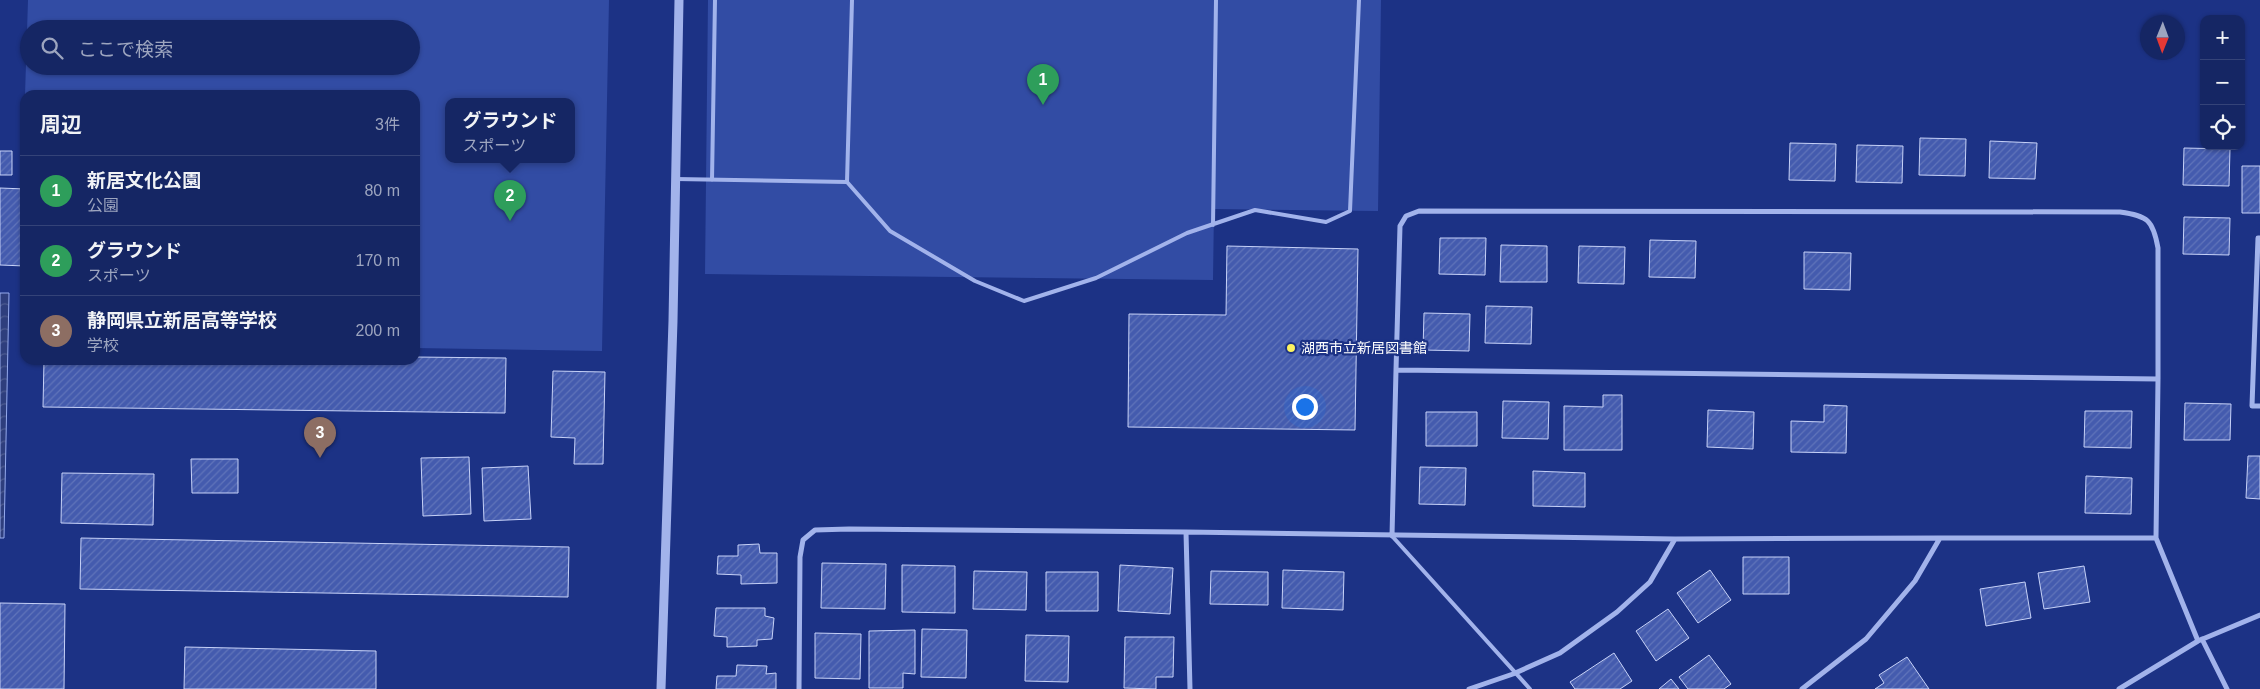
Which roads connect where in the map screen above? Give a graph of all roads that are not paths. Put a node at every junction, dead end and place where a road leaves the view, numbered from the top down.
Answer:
1 (679, 0) edge
2 (715, 0) edge
3 (852, 0) edge
4 (1216, 0) edge
5 (1359, 0) edge
6 (676, 179) junction
7 (712, 180) junction
8 (847, 182) junction
9 (1213, 225) junction
10 (2260, 238) edge
11 (1396, 370) junction
12 (2158, 379) junction
13 (2260, 406) edge
14 (1186, 532) junction
15 (1392, 536) junction
16 (1940, 538) junction
17 (2156, 538) junction
18 (1675, 539) junction
19 (2260, 615) edge
20 (2200, 640) junction
21 (1516, 672) junction
22 (660, 689) edge
23 (799, 689) edge
24 (1190, 689) edge
25 (1469, 689) edge
26 (1530, 689) edge
27 (1802, 689) edge
28 (2120, 689) edge
29 (2227, 689) edge

1 - 6 street
2 - 7 lane
3 - 8 lane
4 - 9 lane
5 - 9 lane
6 - 7 lane
6 - 22 street
7 - 8 lane
8 - 9 lane
10 - 13 street
11 - 12 street
11 - 12 street
11 - 15 street
12 - 17 street
14 - 15 street
14 - 23 street
14 - 24 street
15 - 18 street
15 - 21 lane
16 - 17 street
16 - 18 street
16 - 27 street
17 - 20 street
18 - 21 street
19 - 20 street
20 - 28 street
20 - 29 street
21 - 25 street
21 - 26 lane

